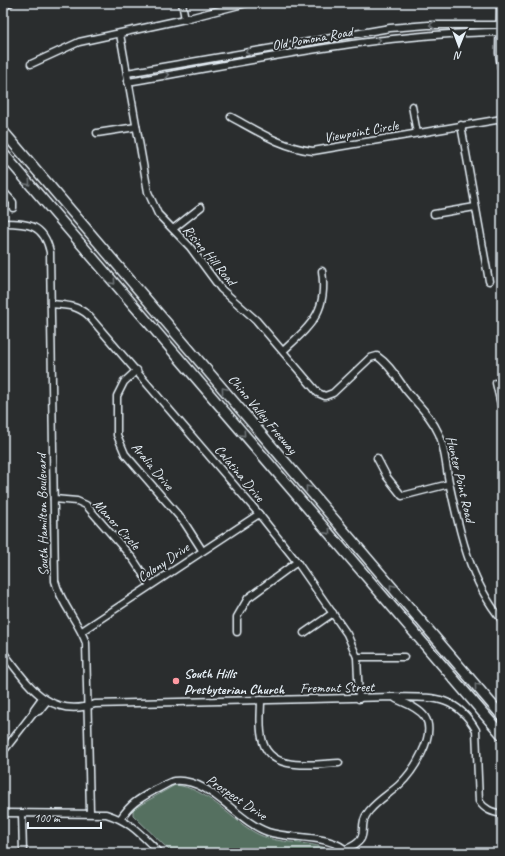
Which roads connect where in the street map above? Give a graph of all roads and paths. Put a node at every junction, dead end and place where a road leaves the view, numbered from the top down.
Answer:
1 (10, 3) edge
2 (182, 3) edge
3 (247, 3) edge
4 (500, 3) edge
5 (3, 6) edge
6 (185, 19) junction
7 (498, 24) junction
8 (500, 32) edge
9 (120, 34) junction
10 (31, 64) dead end
11 (127, 73) junction
12 (502, 74) edge
13 (128, 82) junction
14 (412, 106) dead end
15 (231, 117) dead end
16 (502, 118) edge
17 (461, 125) junction
18 (136, 126) junction
19 (3, 131) edge
20 (97, 133) dead end
21 (417, 133) junction
22 (3, 154) edge
23 (3, 191) edge
24 (201, 207) dead end
25 (475, 207) junction
26 (13, 208) dead end
27 (434, 214) dead end
28 (3, 222) edge
29 (173, 229) junction
30 (322, 271) dead end
31 (489, 281) dead end
32 (51, 304) junction
33 (283, 351) junction
34 (377, 356) joint
35 (136, 370) junction
36 (496, 383) dead end
37 (502, 409) edge
38 (377, 458) dead end
39 (449, 484) junction
40 (54, 499) junction
41 (259, 514) junction
42 (202, 550) junction
43 (297, 562) junction
44 (150, 585) junction
45 (333, 612) junction
46 (502, 620) edge
47 (82, 631) junction
48 (237, 632) dead end
49 (304, 633) dead end
50 (3, 652) edge
51 (404, 657) dead end
52 (356, 658) junction
53 (393, 698) junction
54 (44, 699) junction
55 (359, 699) junction
56 (261, 700) junction
57 (88, 707) junction
58 (502, 716) edge
59 (502, 735) edge
60 (6, 748) dead end
61 (339, 763) dead end
62 (90, 812) junction
63 (3, 813) edge
64 (22, 813) junction
65 (502, 814) edge
66 (121, 818) junction
67 (347, 851) edge
68 (23, 853) edge
69 (160, 853) edge

1 - 5 street
2 - 6 street
3 - 6 street
4 - 7 street
6 - 9 street
7 - 8 street
7 -> 11 street, Old Pomona Road
8 - 12 street
13 -> 8 street, Old Pomona Road
9 - 10 street
9 - 11 street, Rising Hill Road
11 - 13 street, Rising Hill Road
13 - 18 street, Rising Hill Road
14 - 21 street
15 - 21 street, Viewpoint Circle
16 - 17 street, Viewpoint Circle
17 - 21 street, Viewpoint Circle
17 - 25 street
18 - 20 street
18 - 29 street, Rising Hill Road
58 -> 19 highway, Chino Valley Freeway
22 -> 59 highway, Chino Valley Freeway
23 - 26 street
24 - 29 street
25 - 27 street
25 - 31 street
28 - 32 street, South Hamilton Boulevard
29 - 33 street, Rising Hill Road
30 - 33 street
32 - 35 street, Calatina Drive
32 - 40 street, South Hamilton Boulevard
33 - 34 street, Rising Hill Road
34 - 39 street, Hunter Point Road
35 - 41 street, Calatina Drive
35 - 42 street, Aralia Drive
36 - 37 street
38 - 39 street
39 - 46 street, Hunter Point Road
40 - 44 street, Manor Circle
40 - 47 street, South Hamilton Boulevard
41 - 42 street, Colony Drive
41 - 43 street, Calatina Drive
42 - 44 street, Colony Drive
43 - 45 street, Calatina Drive
43 - 48 street
44 - 47 street, Colony Drive
45 - 49 street
45 - 52 street, Calatina Drive
47 - 57 street, South Hamilton Boulevard
50 - 54 street, Fremont Street
51 - 52 street
52 - 55 street, Calatina Drive
53 - 55 street, Fremont Street
53 - 65 street, Fremont Street
53 - 67 street
54 - 57 street, Fremont Street
54 - 60 street
55 - 56 street, Fremont Street
56 - 57 street, Fremont Street
56 - 61 street
57 - 62 street, South Hamilton Boulevard
62 - 64 street
62 - 66 street
63 - 64 street
64 - 68 street
66 - 67 street, Prospect Drive
66 - 69 street

